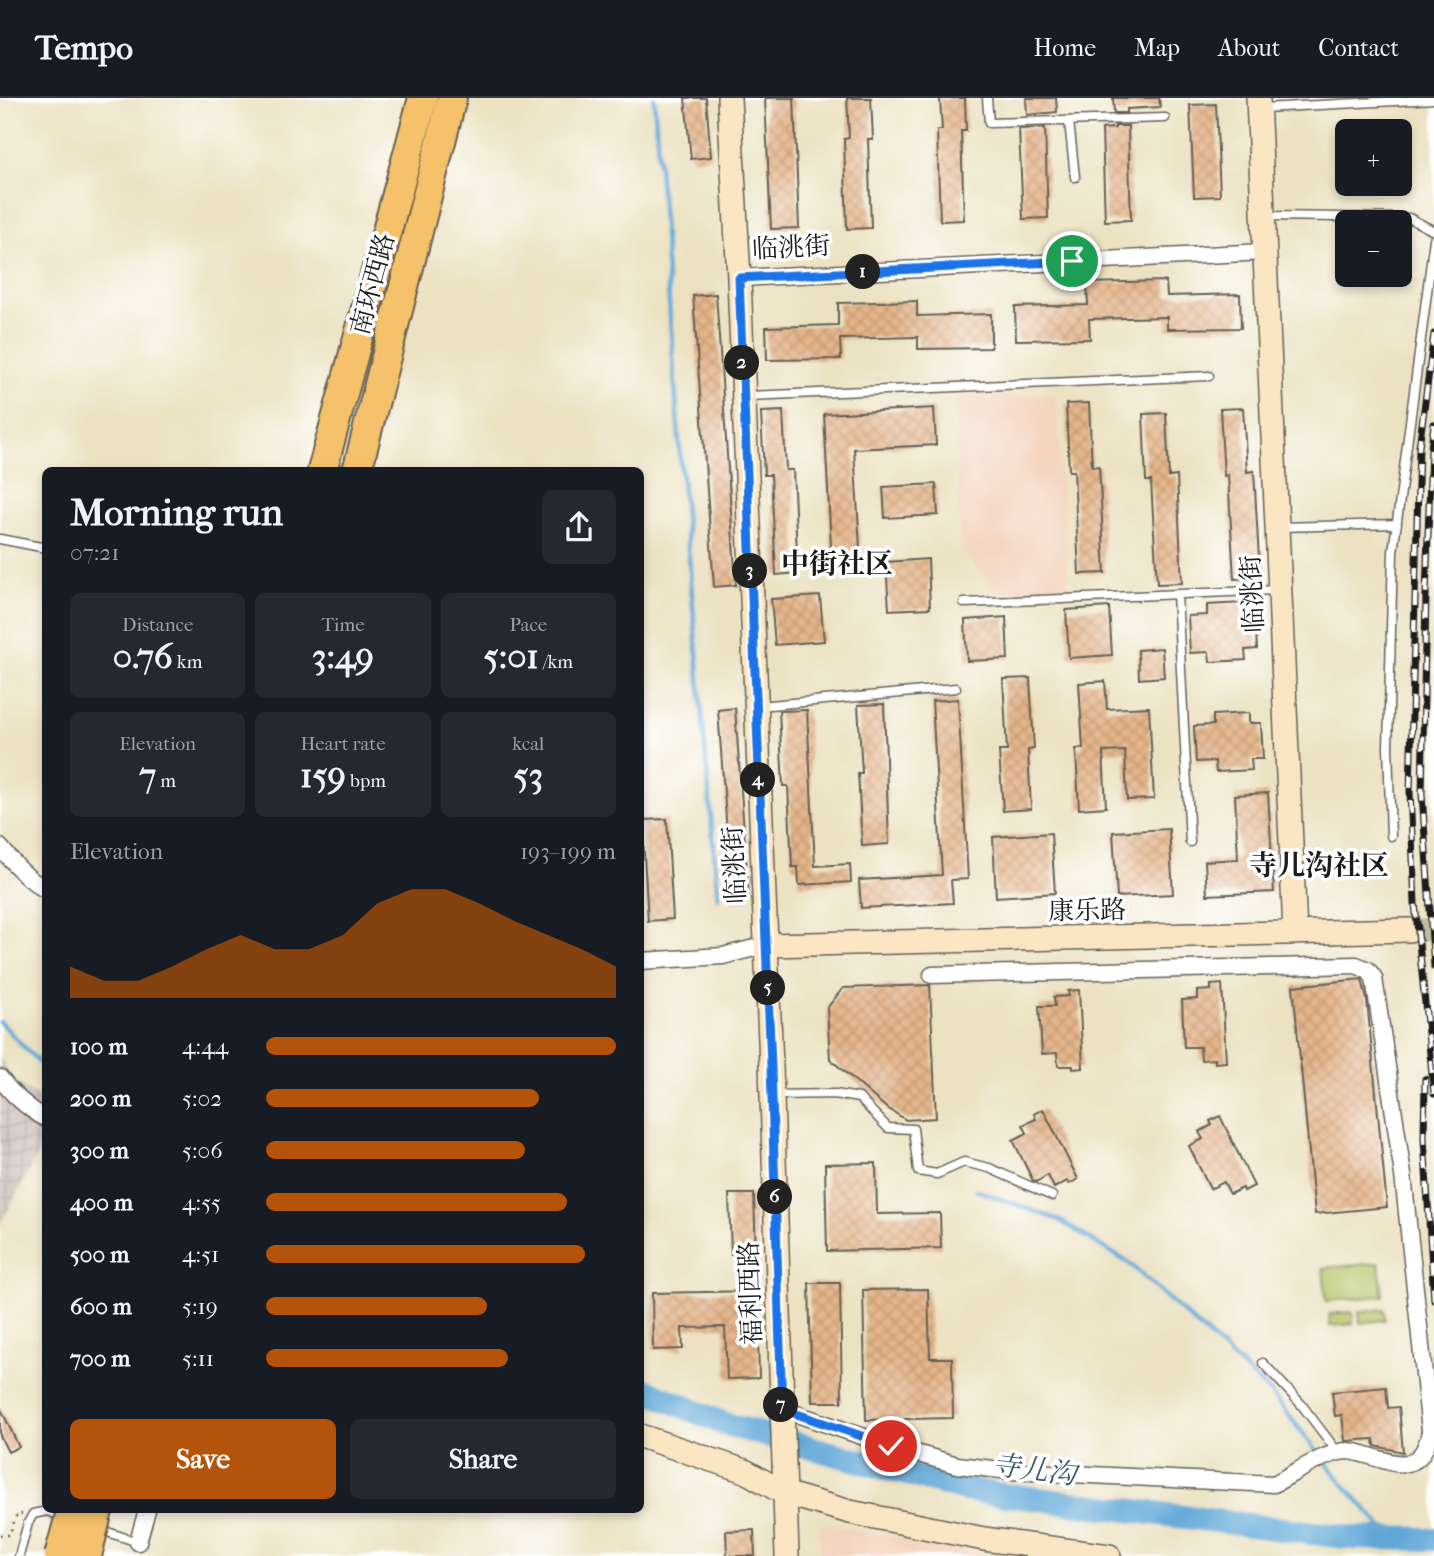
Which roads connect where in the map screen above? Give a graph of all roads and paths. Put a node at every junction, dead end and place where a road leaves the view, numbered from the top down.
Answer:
1 (423, 98) edge
2 (452, 98) edge
3 (729, 98) edge
4 (987, 98) edge
5 (1434, 99) edge
6 (1259, 103) edge
7 (1165, 118) dead end
8 (1069, 121) junction
9 (1075, 177) dead end
10 (1264, 216) junction
11 (1434, 231) edge
12 (1434, 239) edge
13 (1265, 252) junction
14 (739, 278) junction
15 (390, 342) junction
16 (1209, 376) dead end
17 (744, 396) junction
18 (385, 402) dead end
19 (323, 467) edge
20 (359, 467) edge
21 (1397, 524) junction
22 (1277, 527) junction
23 (0, 539) edge
24 (42, 547) edge
25 (1280, 589) junction
26 (1177, 594) junction
27 (964, 603) dead end
28 (956, 688) dead end
29 (755, 707) junction
30 (1391, 836) dead end
31 (1190, 842) dead end
32 (0, 847) edge
33 (42, 888) edge
34 (1409, 930) tunnel mouth
35 (1295, 933) junction
36 (766, 945) junction
37 (644, 961) edge
38 (932, 975) dead end
39 (2, 1084) edge
40 (772, 1095) junction
41 (42, 1117) edge
42 (1052, 1196) dead end
43 (1263, 1363) dead end
44 (782, 1414) junction
45 (644, 1437) edge
46 (1335, 1454) junction
47 (784, 1487) junction
48 (42, 1512) edge
49 (146, 1513) edge
50 (80, 1515) edge
51 (0, 1535) edge
52 (9, 1535) dead end
53 (138, 1542) joint
54 (19, 1556) edge
55 (59, 1556) edge
56 (87, 1556) edge
57 (787, 1556) edge
58 (1109, 1556) edge

1 - 19 highway, 南环西路
2 - 15 highway, 南环西路
3 - 14 street, 临洮街
4 - 8 lane
5 - 6 lane
6 - 10 street, 临洮街
7 - 8 lane
8 - 9 lane
10 - 11 lane
10 - 13 street, 临洮街
12 - 21 lane
13 - 14 street, 临洮街
13 - 22 street, 临洮街
14 - 17 street, 临洮街
15 - 18 lane
15 - 20 highway, 南环西路
16 - 17 lane
17 - 29 street, 临洮街
21 - 22 lane
21 - 30 lane
22 - 25 street, 临洮街
23 - 24 lane
25 - 26 lane
25 - 35 street, 临洮街
26 - 27 lane
26 - 31 lane
28 - 29 lane
29 - 36 street, 临洮街
32 - 33 street
34 - 35 street, 康乐路
35 - 36 street, 康乐路
36 - 37 street
36 - 40 street, 福利西路
38 - 46 street
39 - 41 street
40 - 42 lane
40 - 44 street, 福利西路
43 - 46 lane
44 - 46 street
44 - 47 street, 福利西路
45 - 47 street
47 - 57 street, 福利西路
47 - 58 street
48 - 54 lane
49 - 53 street
50 - 53 lane
50 - 55 highway, bridge
50 - 56 highway, bridge
51 - 52 path

